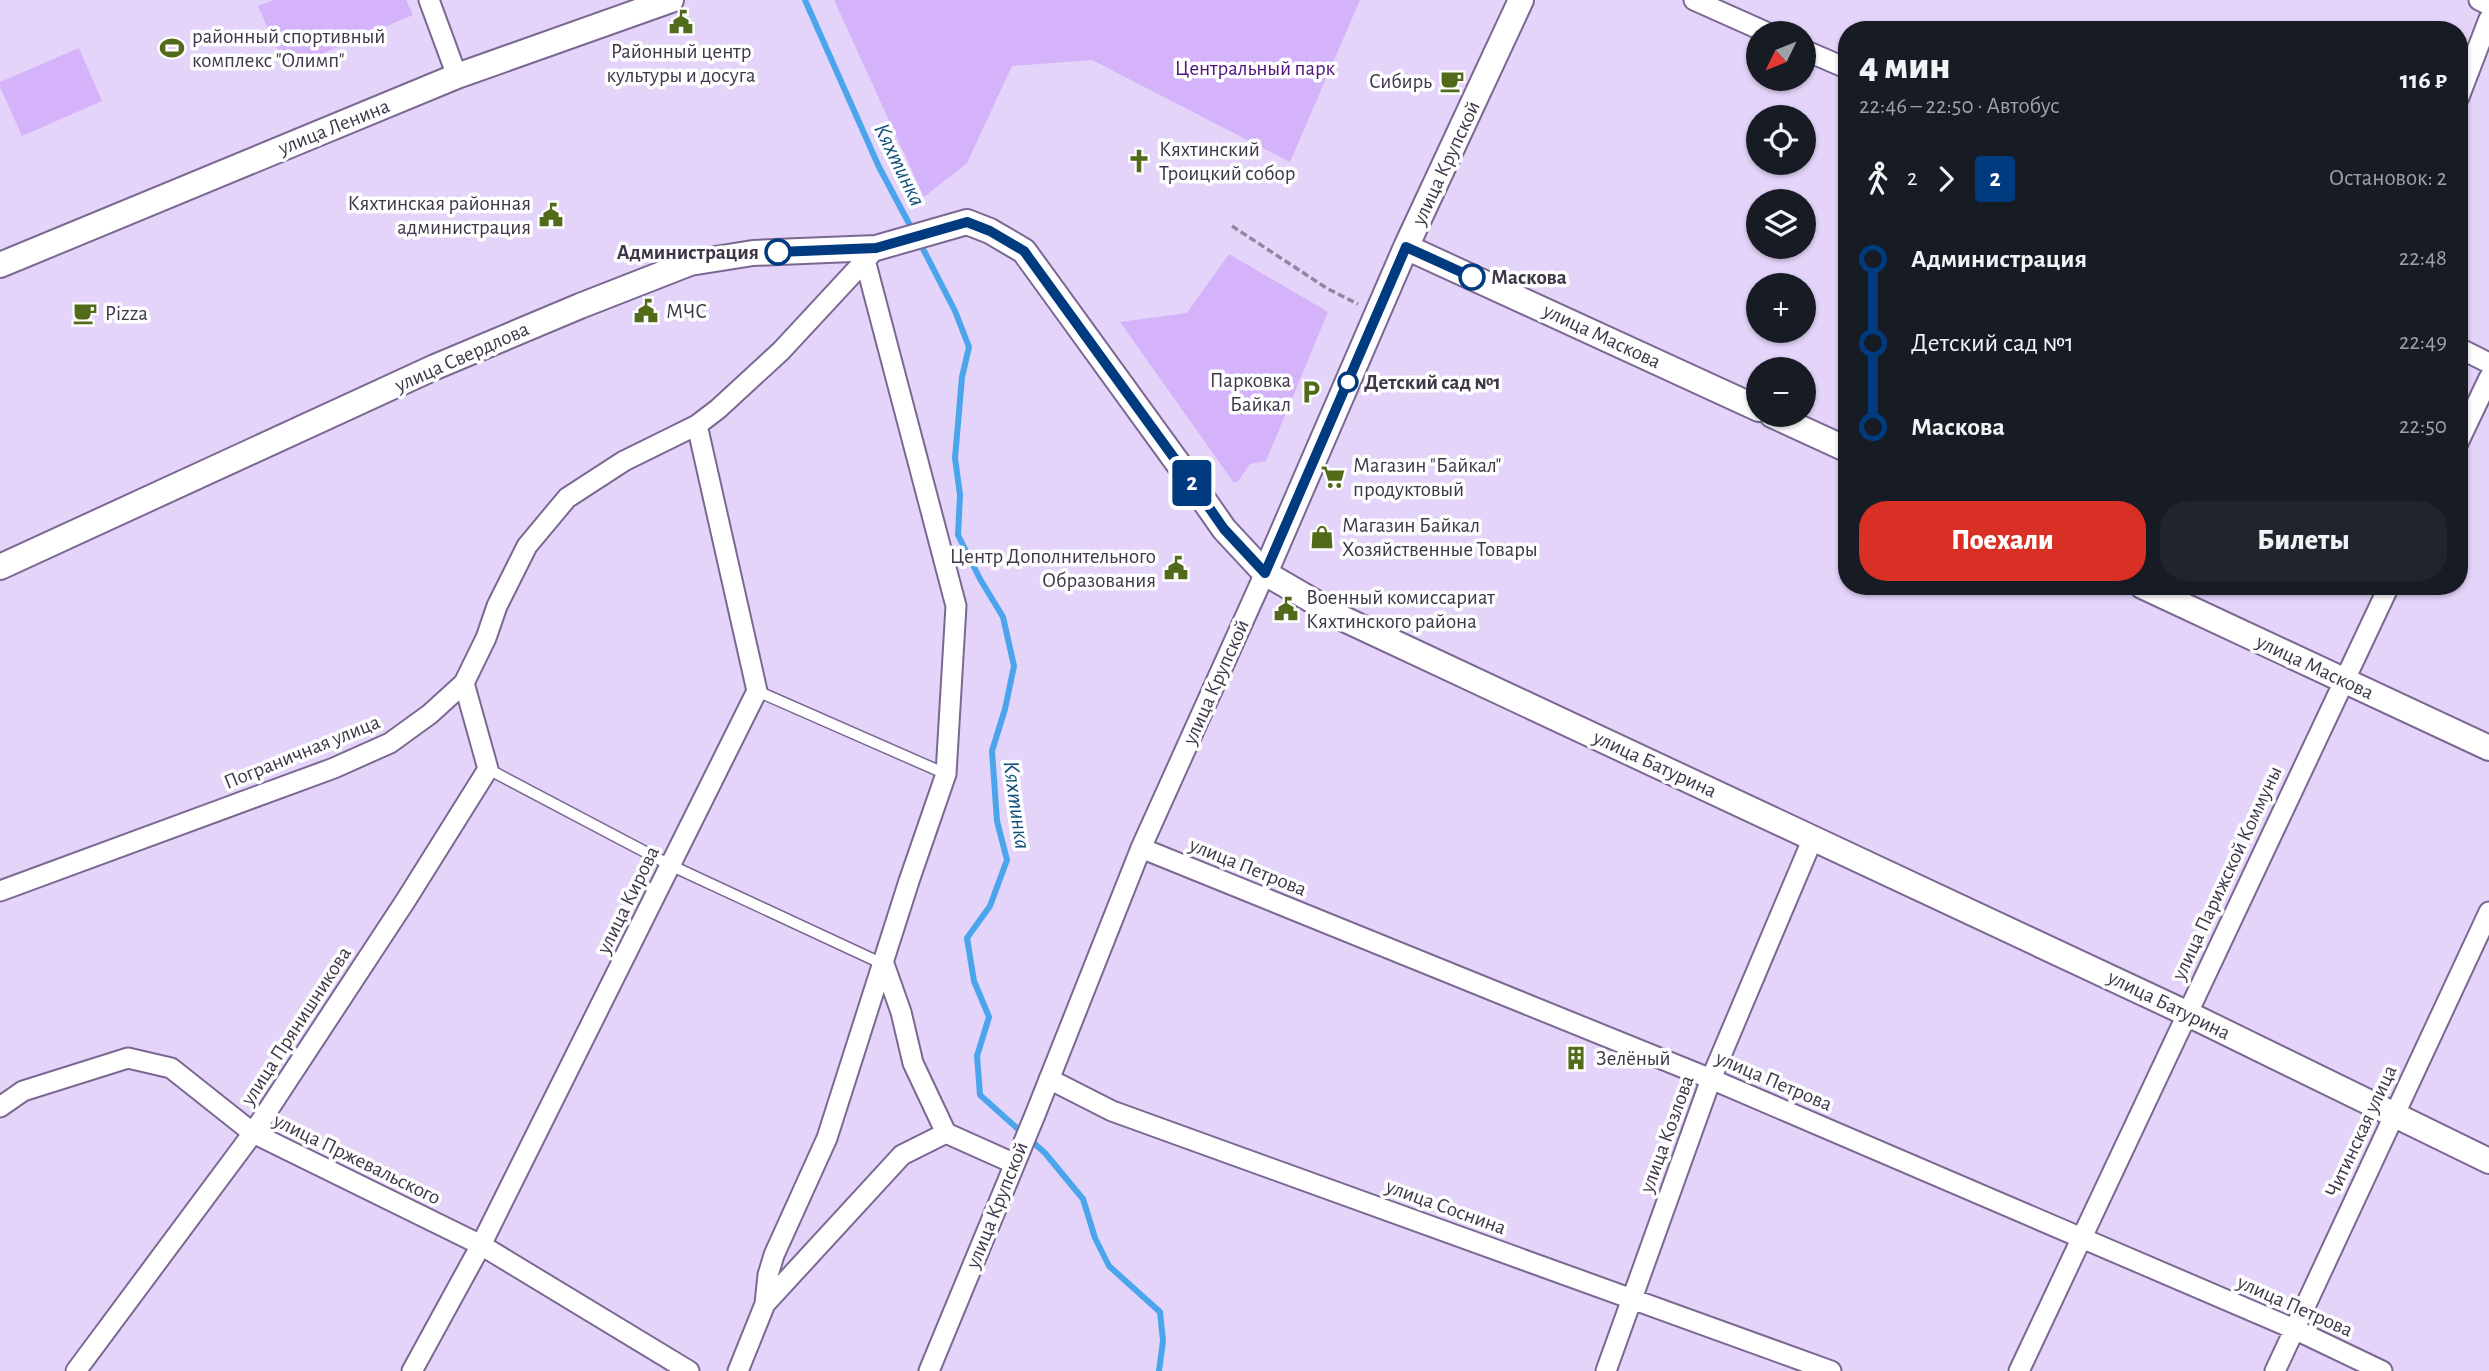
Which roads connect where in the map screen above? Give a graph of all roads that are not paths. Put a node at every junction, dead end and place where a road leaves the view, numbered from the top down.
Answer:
1 (429, 0) edge
2 (671, 0) edge
3 (1521, 0) edge
4 (1695, 0) edge
5 (2479, 0) edge
6 (2489, 5) edge
7 (2489, 19) edge
8 (1746, 23) edge
9 (1816, 55) edge
10 (1838, 65) edge
11 (2468, 74) edge
12 (457, 76) junction
13 (946, 227) joint
14 (1406, 247) junction
15 (880, 250) junction
16 (0, 265) edge
17 (2468, 352) edge
18 (2489, 363) edge
19 (2489, 378) edge
20 (1746, 403) edge
21 (2468, 422) edge
22 (697, 425) junction
23 (1798, 427) edge
24 (1838, 445) edge
25 (0, 567) edge
26 (1265, 573) junction
27 (2161, 595) edge
28 (2385, 595) edge
29 (2344, 680) junction
30 (464, 683) junction
31 (758, 691) junction
32 (2489, 748) edge
33 (488, 769) junction
34 (947, 775) junction
35 (1813, 838) junction
36 (1141, 848) junction
37 (670, 865) junction
38 (0, 891) edge
39 (2489, 912) edge
40 (884, 964) junction
41 (2186, 1013) junction
42 (1049, 1079) junction
43 (1711, 1079) junction
44 (0, 1107) edge
45 (2393, 1115) junction
46 (253, 1133) junction
47 (946, 1133) junction
48 (2489, 1161) edge
49 (1013, 1163) junction
50 (2083, 1237) junction
51 (481, 1245) junction
52 (1632, 1298) junction
53 (765, 1304) junction
54 (2294, 1329) junction
55 (76, 1371) edge
56 (412, 1371) edge
57 (689, 1371) edge
58 (738, 1371) edge
59 (929, 1371) edge
60 (1606, 1371) edge
61 (1831, 1371) edge
62 (2019, 1371) edge
63 (2275, 1371) edge
64 (2382, 1371) edge

1 - 12 street
2 - 12 street, улица Ленина
3 - 14 street, улица Крупской
4 - 8 street
5 - 6 street
7 - 11 street
9 - 10 street
12 - 16 street, улица Ленина
13 - 15 street, улица Свердлова
13 - 26 street, улица Батурина
14 - 20 street, улица Маскова
14 - 26 street, улица Крупской
15 - 22 street, Пограничная улица
15 - 25 street, улица Свердлова
15 - 34 street
17 - 18 street
19 - 21 street
22 - 30 street, Пограничная улица
22 - 31 street
23 - 24 street
26 - 35 street, улица Батурина
26 - 36 street, улица Крупской
27 - 29 street, улица Маскова
28 - 29 street, улица Парижской Коммуны
29 - 32 street, улица Маскова
29 - 41 street, улица Парижской Коммуны
30 - 33 street
30 - 38 street, Пограничная улица
31 - 34 lane
31 - 37 street, улица Кирова
33 - 37 lane
33 - 46 street, улица Прянишникова
34 - 40 street
35 - 41 street, улица Батурина
35 - 43 street, улица Козлова
36 - 42 street, улица Крупской
36 - 43 street, улица Петрова
37 - 40 lane
37 - 51 street, улица Кирова
39 - 45 street, Читинская улица
40 - 47 street
40 - 53 street
41 - 45 street, улица Батурина
41 - 50 street, улица Парижской Коммуны
42 - 49 street, улица Крупской
42 - 52 street, улица Соснина
43 - 50 street, улица Петрова
43 - 52 street, улица Козлова
44 - 46 street, улица Пржевальского
45 - 48 street, улица Батурина
45 - 54 street, Читинская улица
46 - 51 street, улица Пржевальского
46 - 55 street, улица Прянишникова
47 - 49 street
47 - 53 street
49 - 59 street, улица Крупской
50 - 54 street, улица Петрова
50 - 62 street, улица Парижской Коммуны
51 - 56 street, улица Кирова
51 - 57 street, улица Пржевальского
52 - 60 street, улица Козлова
52 - 61 street, улица Соснина
53 - 58 street
54 - 63 street, Читинская улица
54 - 64 street, улица Петрова

